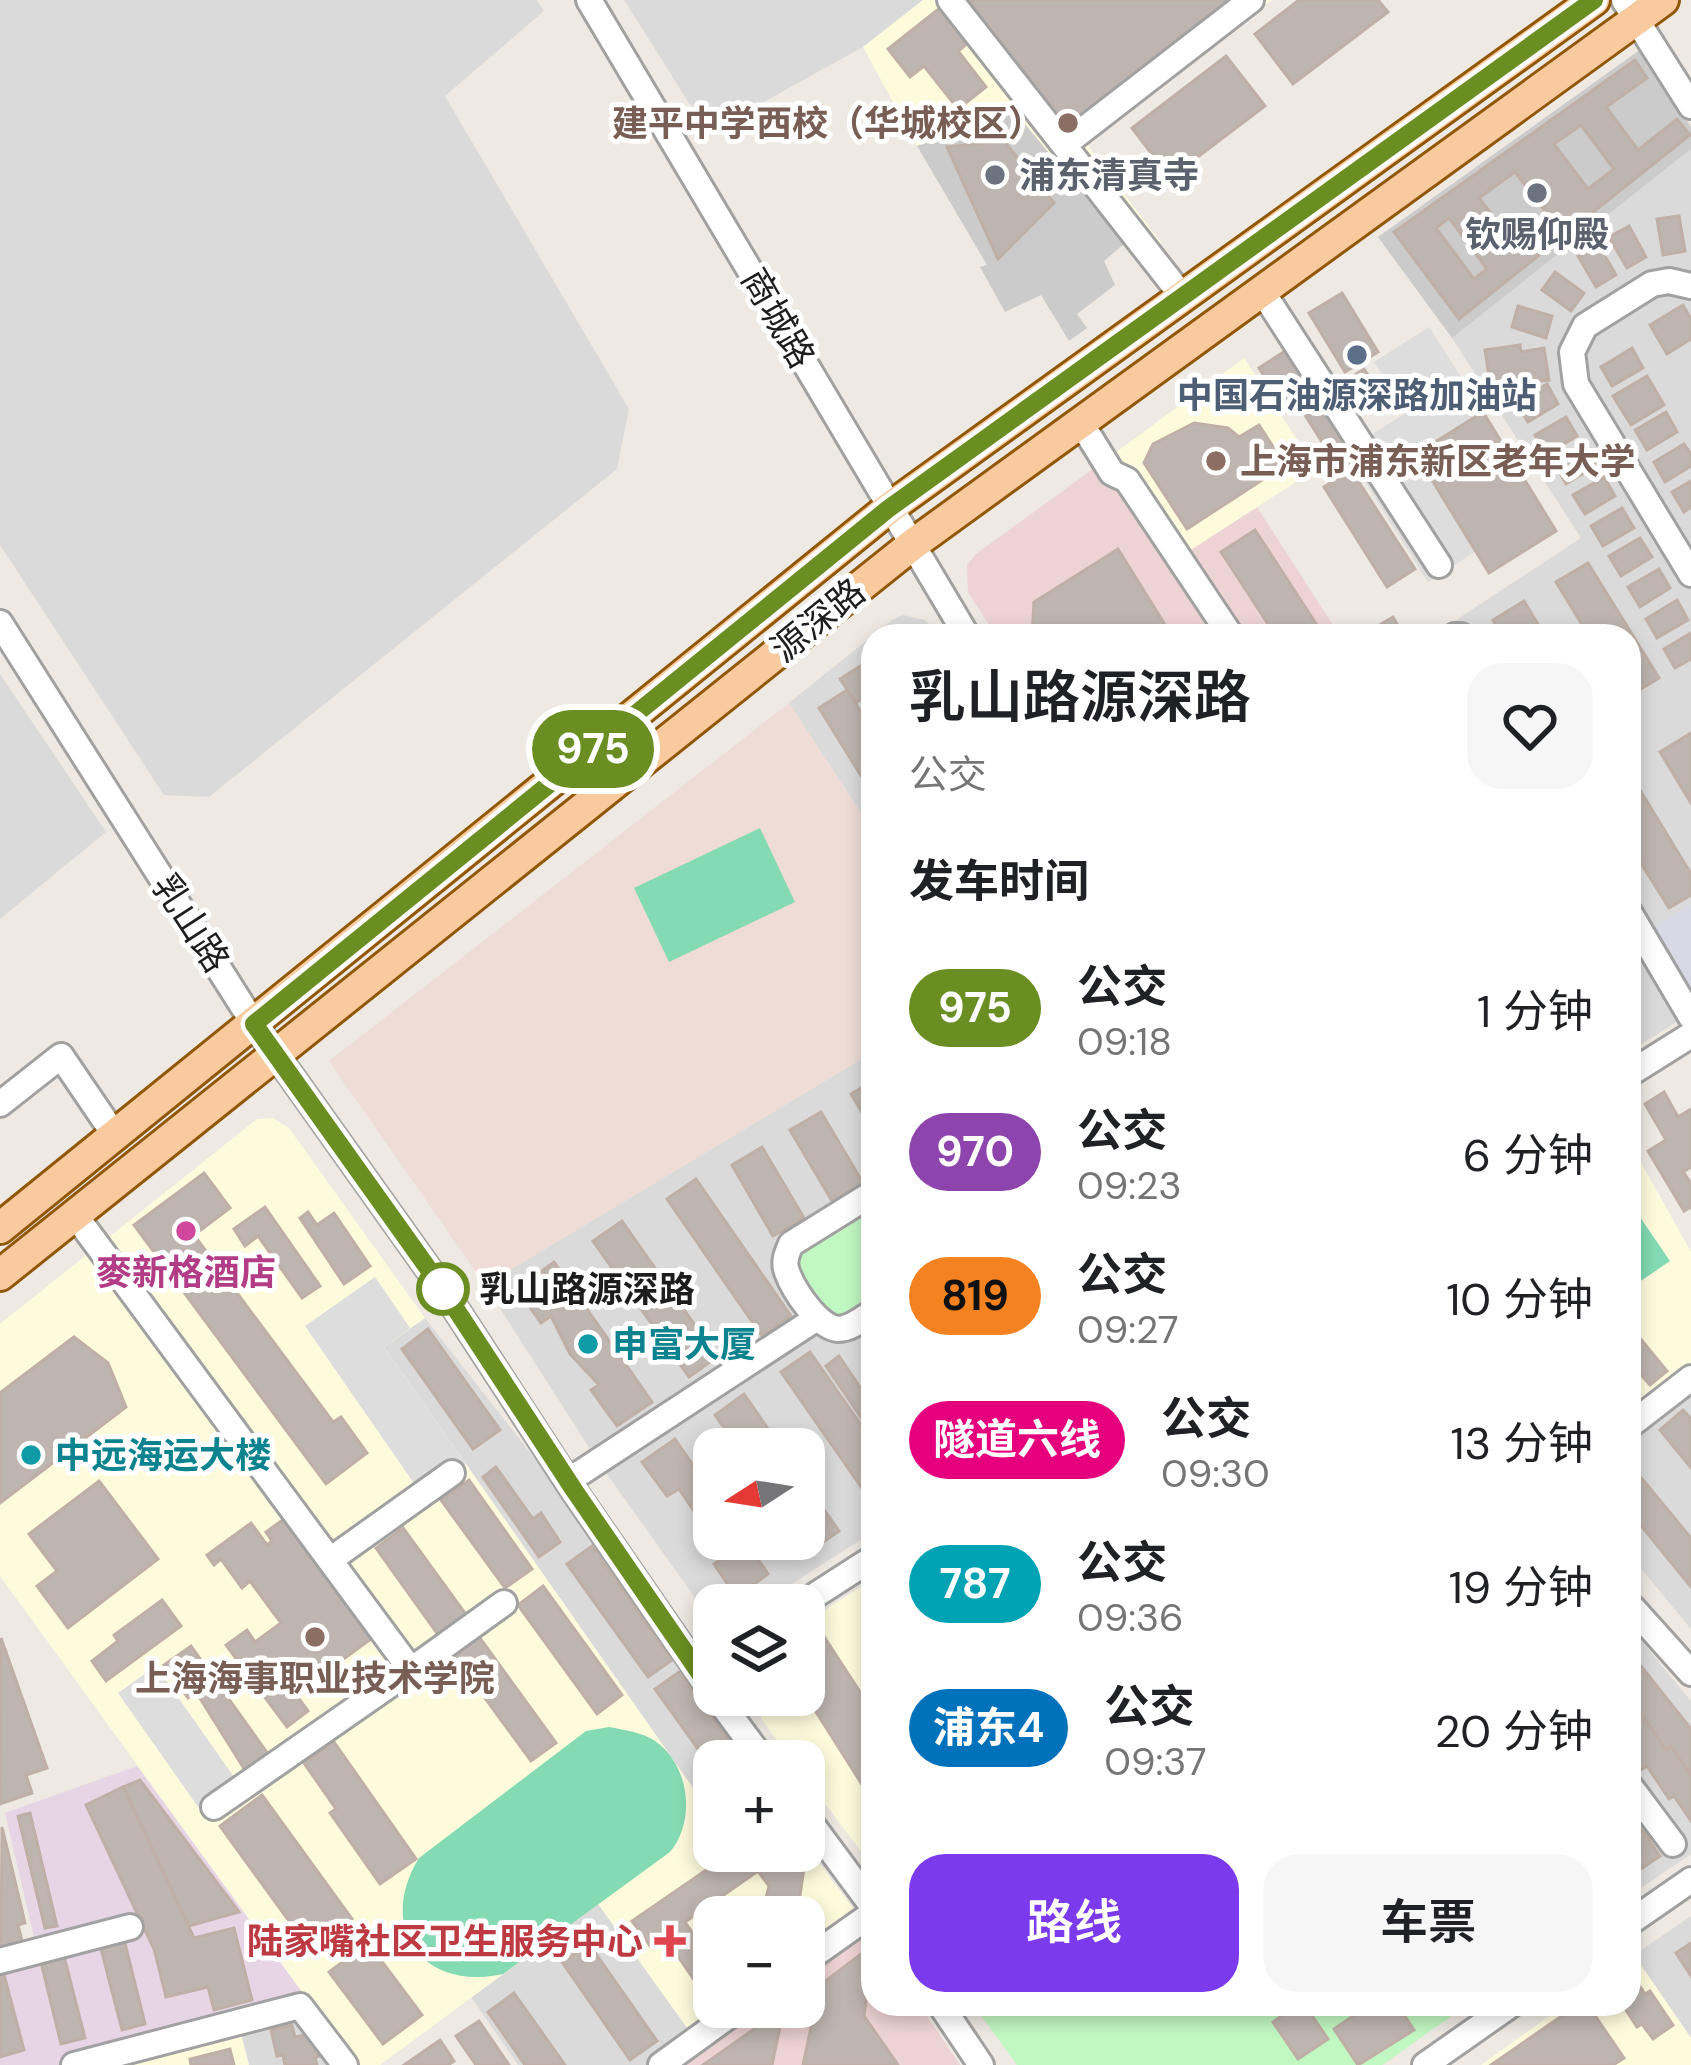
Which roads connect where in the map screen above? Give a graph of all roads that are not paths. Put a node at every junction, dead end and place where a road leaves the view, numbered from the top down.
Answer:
1 (589, 0) edge
2 (950, 0) edge
3 (1251, 0) edge
4 (1594, 0) edge
5 (1663, 0) edge
6 (1630, 9) edge
7 (1691, 106) edge
8 (1065, 144) junction
9 (1691, 286) edge
10 (1262, 291) junction
11 (1183, 297) junction
12 (1081, 422) junction
13 (888, 509) junction
14 (912, 545) junction
15 (1439, 565) dead end
16 (1691, 574) edge
17 (0, 623) edge
18 (960, 624) edge
19 (1223, 624) edge
20 (1641, 932) edge
21 (1691, 1017) edge
22 (254, 1024) junction
23 (1691, 1035) edge
24 (275, 1054) junction
25 (1641, 1066) edge
26 (0, 1104) edge
27 (114, 1134) junction
28 (861, 1200) edge
29 (75, 1215) junction
30 (0, 1228) edge
31 (0, 1275) edge
32 (817, 1318) junction
33 (861, 1320) edge
34 (1691, 1378) edge
35 (1641, 1417) edge
36 (452, 1474) dead end
37 (568, 1481) junction
38 (330, 1560) junction
39 (861, 1566) edge
40 (825, 1589) edge
41 (504, 1603) dead end
42 (1641, 1617) edge
43 (693, 1649) edge
44 (411, 1670) junction
45 (1691, 1673) edge
46 (730, 1716) edge
47 (748, 1740) edge
48 (1641, 1801) edge
49 (214, 1807) dead end
50 (825, 1843) edge
51 (1672, 1844) dead end
52 (1691, 1880) edge
53 (861, 1893) edge
54 (1641, 1915) edge
55 (861, 1919) edge
56 (130, 1927) dead end
57 (825, 1946) edge
58 (0, 1960) edge
59 (948, 2016) edge
60 (1495, 2016) edge
61 (712, 2028) edge
62 (74, 2065) edge
63 (345, 2065) edge
64 (661, 2065) edge
65 (981, 2065) edge
66 (1425, 2065) edge

1 - 13 street, 商城路
2 - 8 street
3 - 8 street
4 - 11 main road, 源深路
5 - 6 main road, 源深路
6 - 7 street
6 - 10 main road, 源深路
8 - 11 street
9 - 16 street
10 - 12 main road, 源深路
10 - 15 street
11 - 13 main road, 源深路
12 - 14 main road, 源深路
12 - 19 street
13 - 14 street, 商城路
13 - 22 main road, 源深路
14 - 18 street, 商城路
14 - 24 main road, 源深路
17 - 22 street, 乳山路
20 - 21 street
22 - 24 street, 乳山路
22 - 27 main road, 源深路
23 - 25 street
24 - 29 main road, 源深路
24 - 37 street, 乳山路
26 - 27 street
27 - 30 main road, 源深路
28 - 32 street
29 - 31 main road, 源深路
29 - 38 street
32 - 33 street
32 - 37 street
34 - 35 street
36 - 38 street
37 - 43 street, 乳山路
38 - 44 street
39 - 40 street
41 - 44 street
42 - 45 street
44 - 49 street
46 - 47 street, 乳山路
48 - 51 street
50 - 53 street
52 - 54 street
55 - 57 street
56 - 58 street
59 - 65 street
60 - 66 street
61 - 64 street
62 - 63 street

